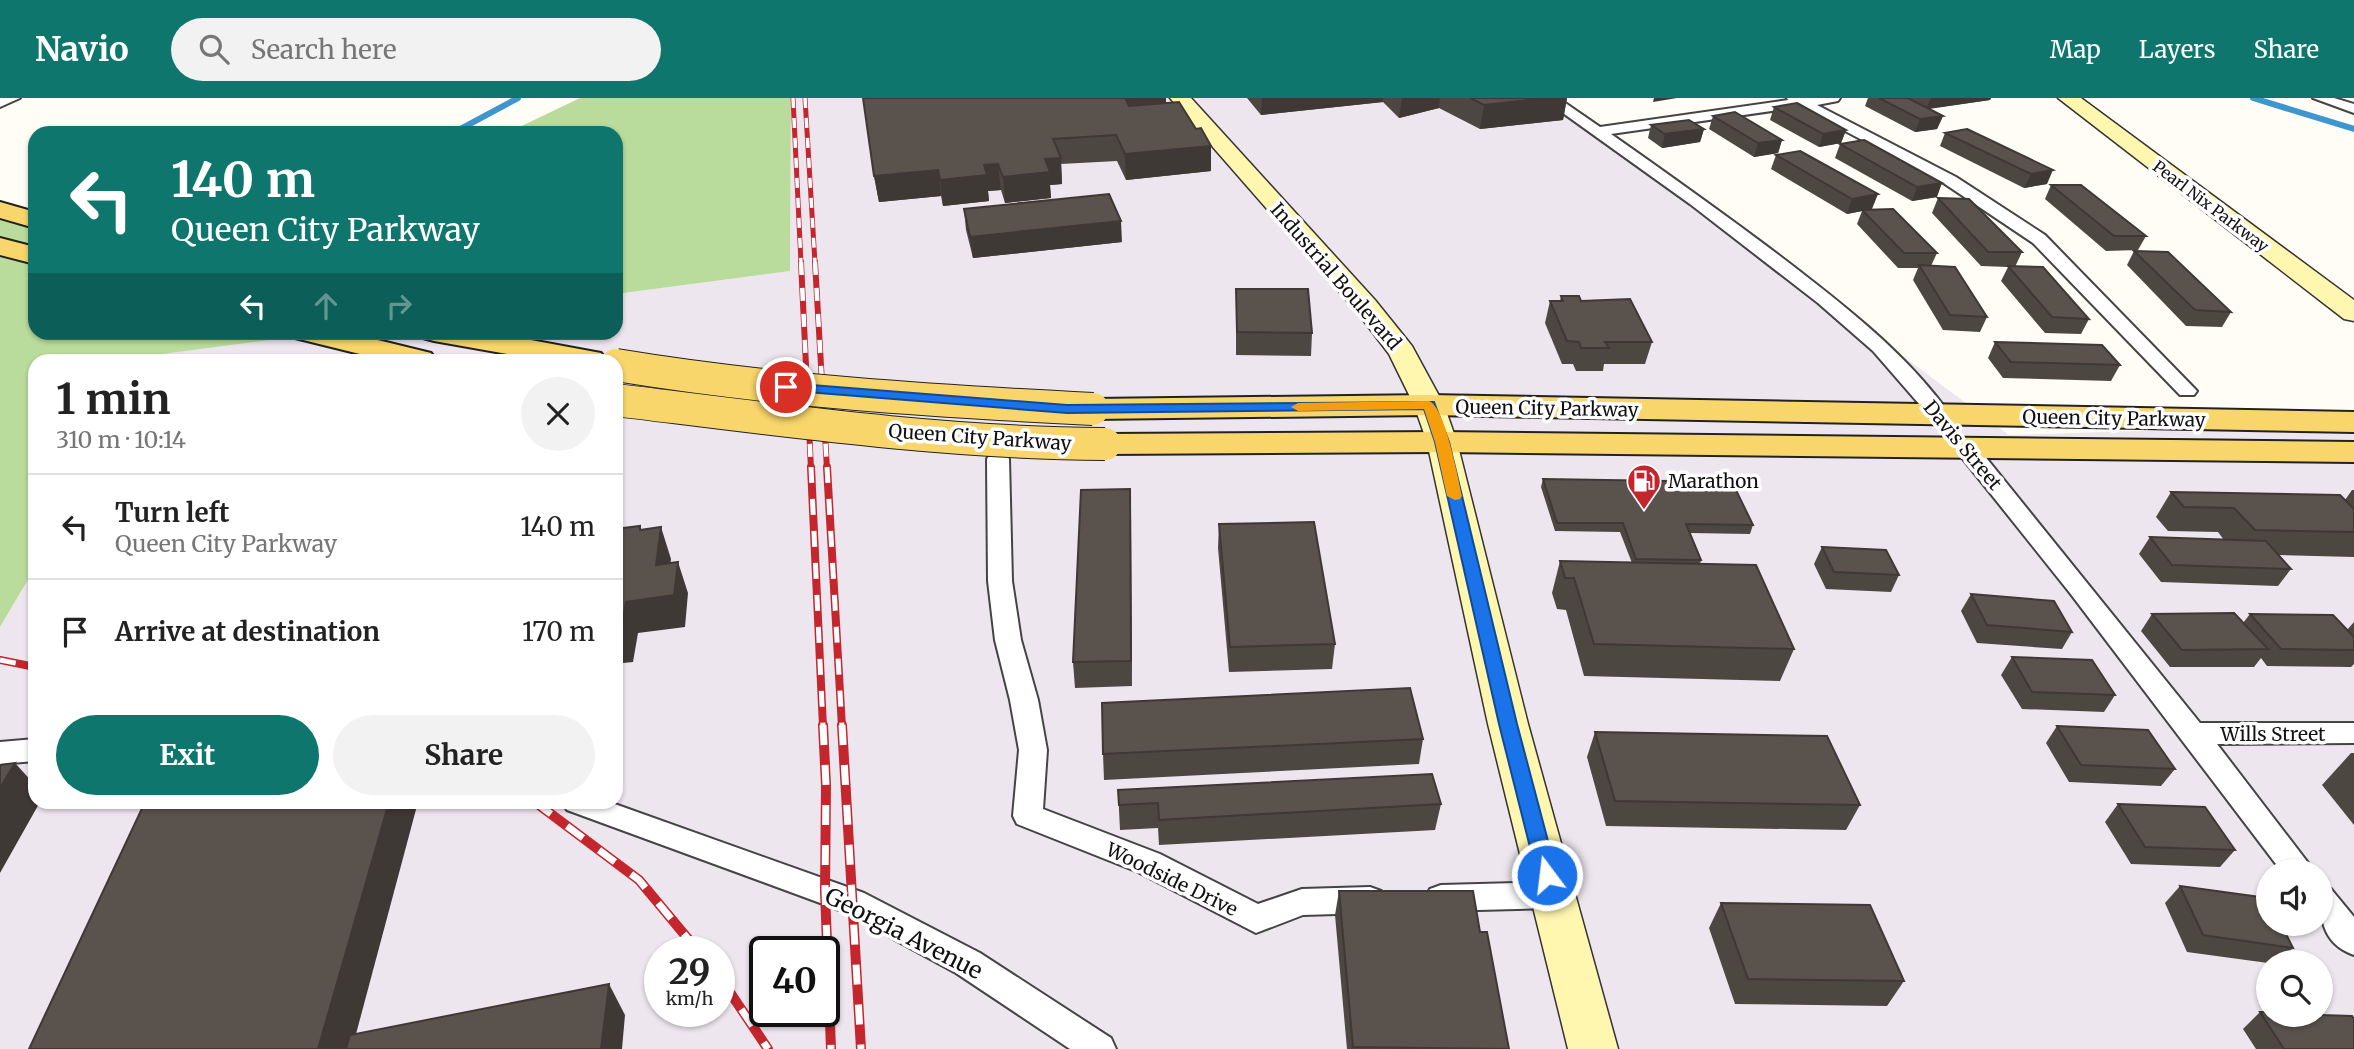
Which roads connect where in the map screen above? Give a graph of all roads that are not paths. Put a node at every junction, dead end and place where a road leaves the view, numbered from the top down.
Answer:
1 (13, 98) edge
2 (1180, 98) edge
3 (1549, 98) edge
4 (1833, 98) edge
5 (2068, 98) edge
6 (2103, 98) edge
7 (2320, 98) edge
8 (1799, 100) edge
9 (0, 103) edge
10 (2354, 109) edge
11 (1597, 132) junction
12 (2252, 208) dead end
13 (0, 210) edge
14 (28, 218) edge
15 (0, 246) edge
16 (28, 254) edge
17 (2354, 313) edge
18 (330, 340) edge
19 (479, 340) edge
20 (391, 354) edge
21 (557, 354) edge
22 (623, 366) edge
23 (2188, 391) dead end
24 (623, 401) edge
25 (1940, 416) junction
26 (2354, 422) edge
27 (1436, 423) junction
28 (1967, 449) junction
29 (2354, 452) edge
30 (998, 459) dead end
31 (2354, 733) edge
32 (2193, 734) junction
33 (28, 751) edge
34 (0, 753) edge
35 (596, 809) edge
36 (2290, 859) edge
37 (1552, 895) junction
38 (2333, 914) edge
39 (2354, 941) edge
40 (1099, 1049) edge
41 (1593, 1049) edge

1 - 9 street
2 - 27 street, Industrial Boulevard
3 - 11 street, Davis Street
4 - 8 street
5 - 17 street, Pearl Nix Parkway
6 - 12 street, Pearl Nix Parkway
7 - 10 street
8 - 11 street
8 - 23 street
11 - 25 street, Davis Street
13 - 14 main road
15 - 16 main road
18 - 20 main road
19 - 21 main road
22 - 27 main road, Queen City Parkway, bridge
24 - 27 main road, Queen City Parkway, bridge
25 - 26 main road, Queen City Parkway
25 - 27 main road, Queen City Parkway
25 - 28 main road, Davis Street
27 - 28 main road, Queen City Parkway
27 - 37 street, Industrial Boulevard
28 - 29 main road, Queen City Parkway
28 - 32 street, Davis Street
30 - 37 street, Woodside Drive
31 - 32 street, Wills Street
32 - 36 street, Davis Street
33 - 34 street
35 - 40 street, Georgia Avenue
37 - 41 street, Industrial Boulevard
38 - 39 street

